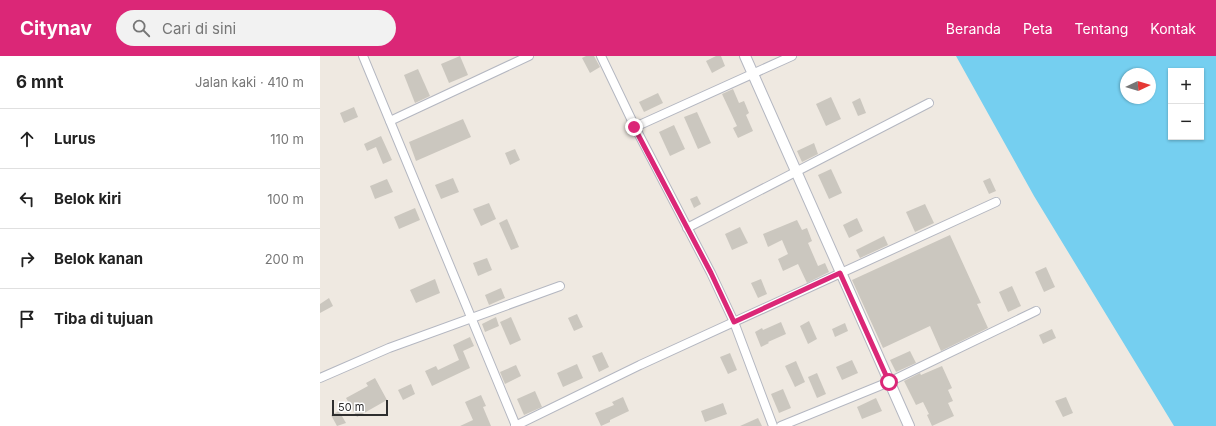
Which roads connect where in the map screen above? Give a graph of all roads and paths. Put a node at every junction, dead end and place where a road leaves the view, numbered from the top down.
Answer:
1 (364, 56) edge
2 (529, 56) edge
3 (601, 56) edge
4 (744, 56) edge
5 (792, 56) edge
6 (752, 74) junction
7 (929, 103) dead end
8 (390, 122) junction
9 (634, 127) junction
10 (795, 172) junction
11 (996, 202) dead end
12 (687, 228) junction
13 (840, 273) junction
14 (560, 286) dead end
15 (1036, 311) dead end
16 (471, 319) junction
17 (734, 322) junction
18 (320, 378) edge
19 (889, 382) junction
20 (516, 426) edge
21 (773, 426) edge
22 (781, 426) edge
23 (909, 426) edge

1 - 8 street
2 - 8 street
3 - 9 street
4 - 6 street
5 - 6 street
6 - 9 street
6 - 10 street
7 - 10 street
8 - 16 street
9 - 12 street
10 - 12 street
10 - 13 street
11 - 13 street
12 - 17 street
13 - 17 street
13 - 19 street
14 - 16 street
15 - 19 street
16 - 18 street
16 - 20 street
17 - 20 street
17 - 21 street
19 - 22 street
19 - 23 street

